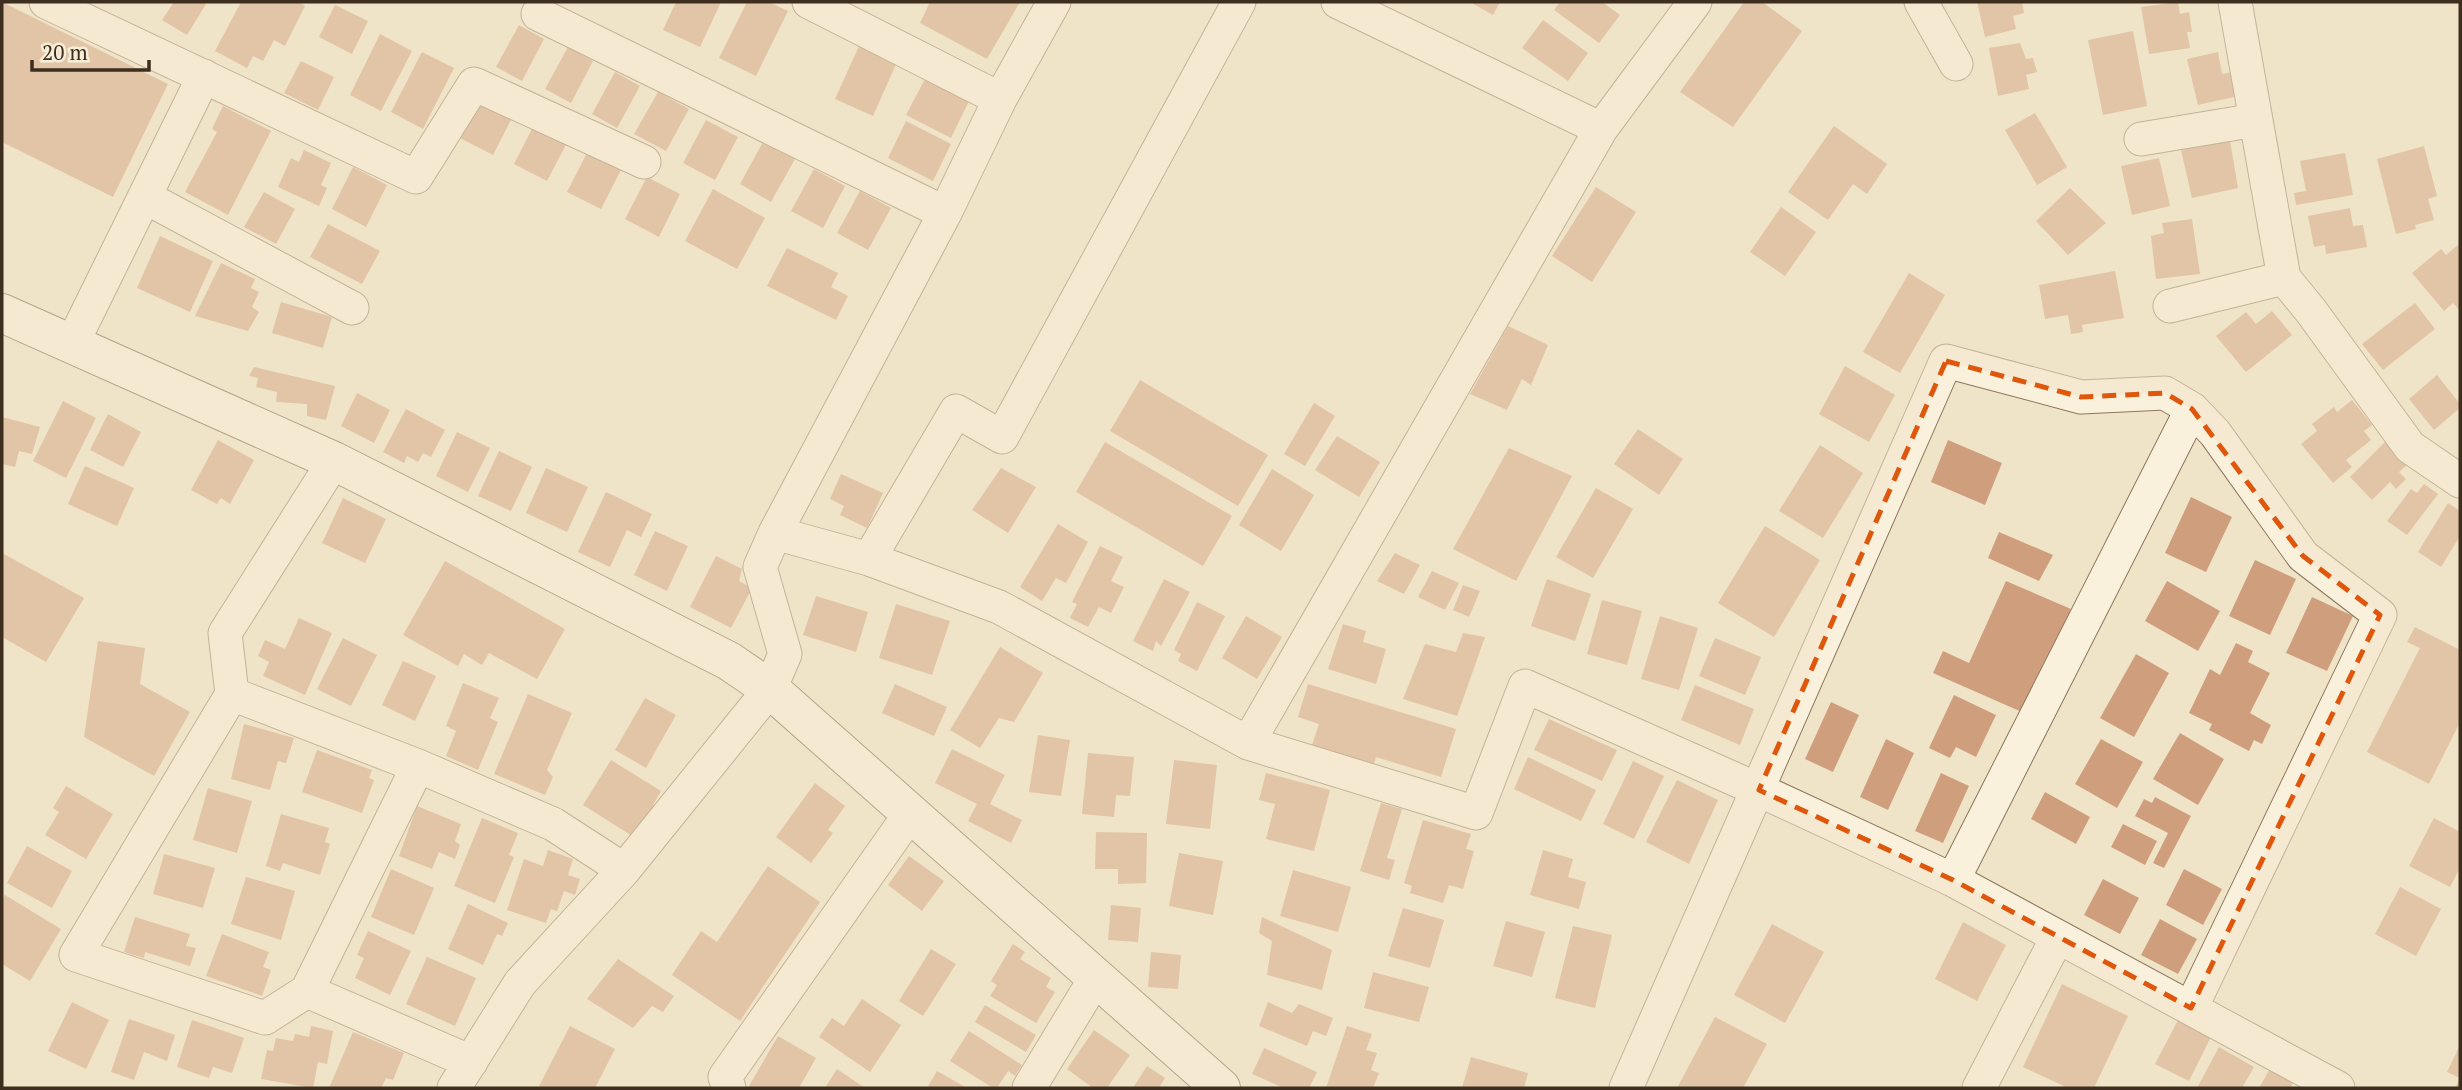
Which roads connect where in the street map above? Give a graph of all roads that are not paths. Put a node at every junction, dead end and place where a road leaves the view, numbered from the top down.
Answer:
1 (46, 2) edge
2 (809, 2) edge
3 (1054, 2) edge
4 (1239, 2) edge
5 (1338, 2) edge
6 (1695, 2) edge
7 (1921, 2) edge
8 (2235, 2) edge
9 (538, 14) dead end
10 (1956, 64) dead end
11 (204, 76) junction
12 (1000, 99) junction
13 (2256, 120) junction
14 (1601, 129) junction
15 (2141, 139) dead end
16 (644, 162) dead end
17 (145, 197) junction
18 (945, 213) junction
19 (2284, 278) junction
20 (2169, 306) dead end
21 (352, 308) dead end
22 (2, 313) edge
23 (72, 344) junction
24 (2192, 409) junction
25 (334, 461) junction
26 (2460, 481) edge
27 (775, 533) junction
28 (869, 559) junction
29 (770, 689) junction
30 (232, 694) junction
31 (1248, 743) junction
32 (418, 766) junction
33 (1759, 790) junction
34 (910, 814) junction
35 (624, 870) junction
36 (1953, 880) junction
37 (2057, 938) junction
38 (1095, 979) junction
39 (307, 991) junction
40 (2192, 1008) junction
41 (463, 1075) edge
42 (729, 1088) edge
43 (1029, 1088) edge
44 (1221, 1088) edge
45 (1626, 1088) edge
46 (1979, 1088) edge
47 (2338, 1088) edge

1 - 11 street
2 - 12 street
3 - 12 street
4 - 28 street
5 - 14 street
6 - 14 street
7 - 10 street
8 - 13 street
9 - 18 street
11 - 16 street
11 - 17 street
12 - 18 street
13 - 15 street
13 - 19 street
14 - 31 street
17 - 21 street
17 - 23 street
18 - 27 street
19 - 20 street
19 - 26 street
22 - 23 street
23 - 25 street
24 - 33 street
24 - 36 street
24 - 40 street
25 - 29 street
25 - 30 street
27 - 28 street
27 - 29 street
28 - 31 street
29 - 34 street
29 - 35 street
30 - 32 street
30 - 39 street
31 - 33 street
32 - 35 street
32 - 39 street
33 - 36 street
33 - 45 street
34 - 38 street
34 - 42 street
35 - 41 street
36 - 37 street
37 - 40 street
37 - 46 street
38 - 43 street
38 - 44 street
39 - 41 street
40 - 47 street

